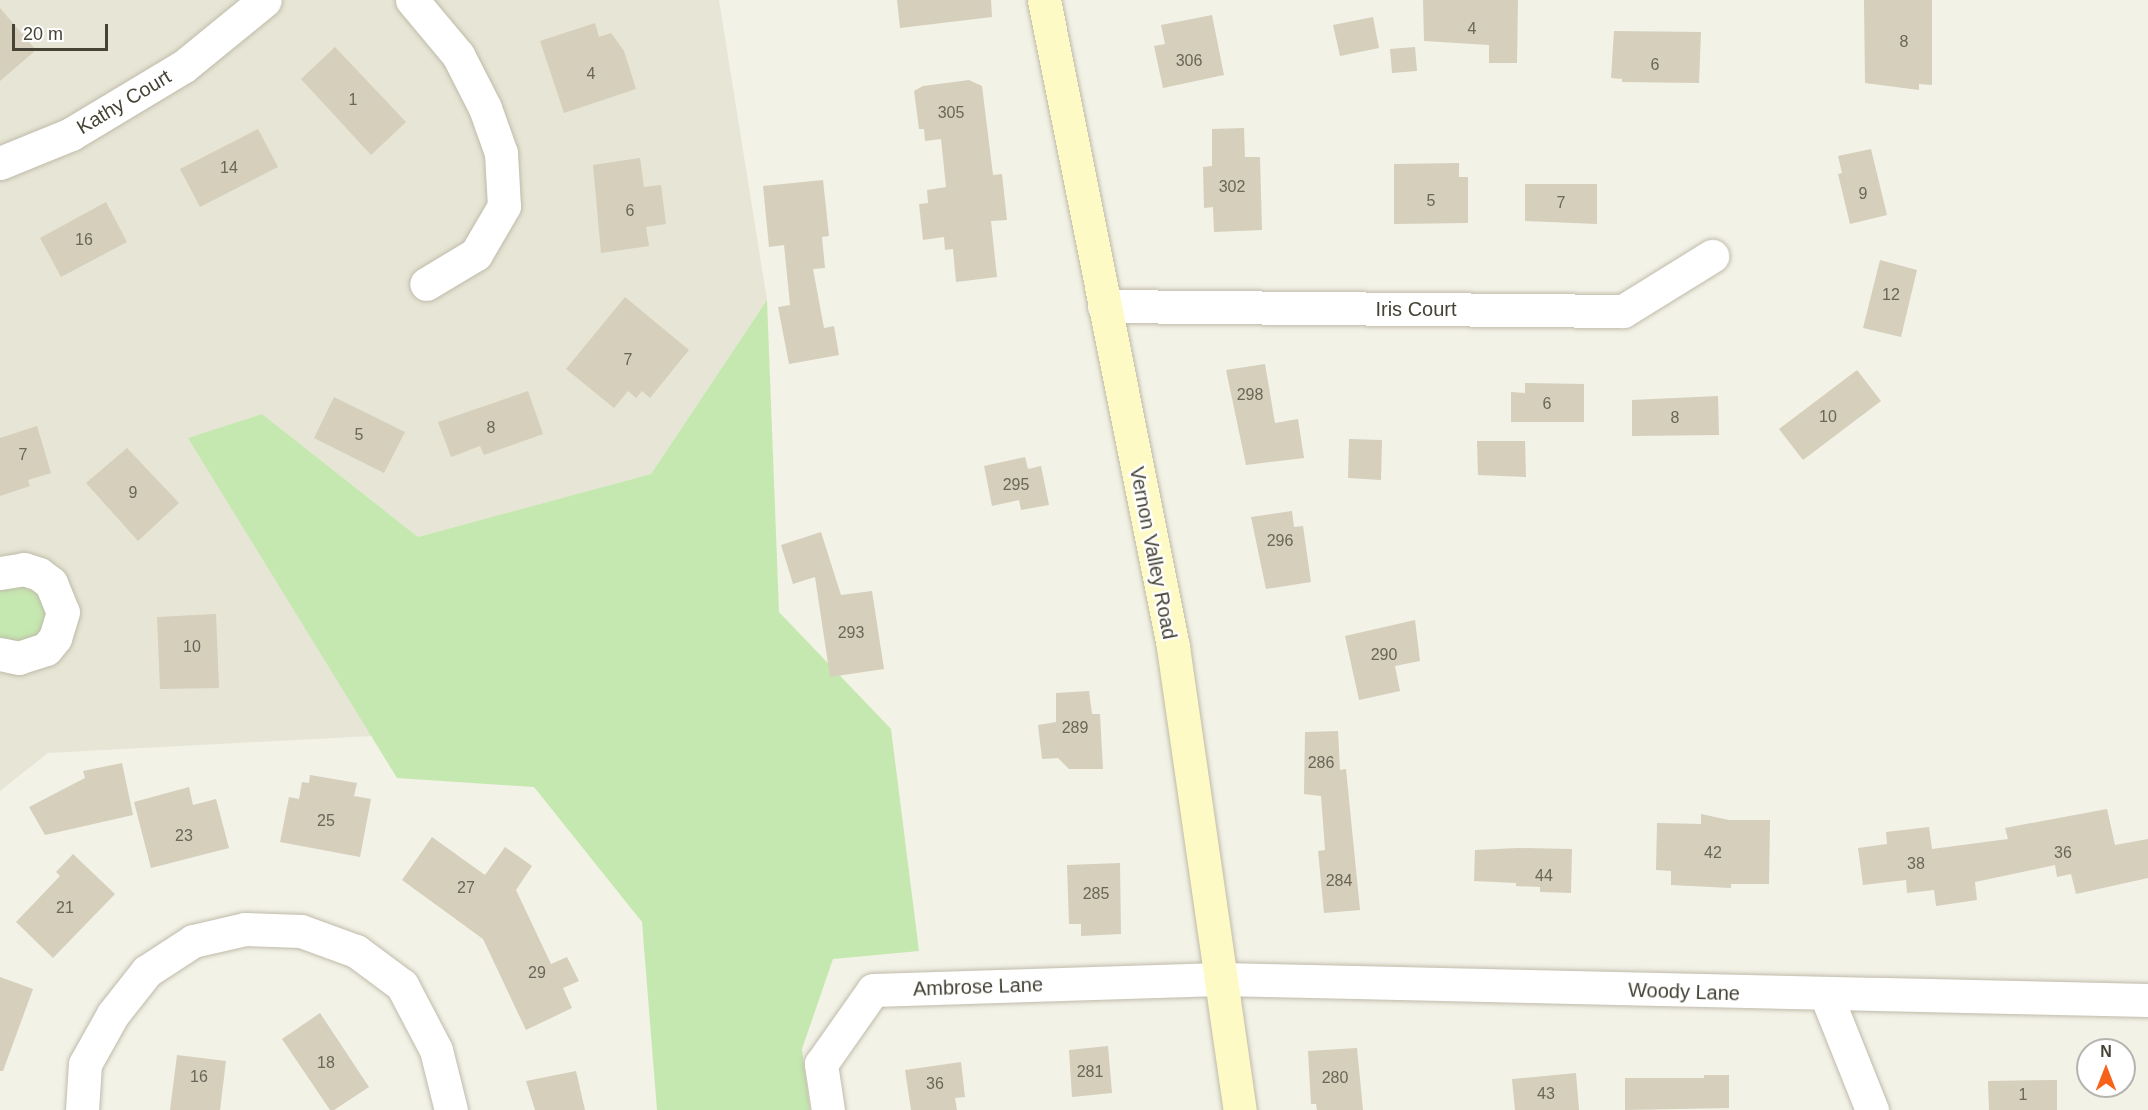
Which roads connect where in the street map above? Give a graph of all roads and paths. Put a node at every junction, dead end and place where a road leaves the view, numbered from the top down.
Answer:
1 (265, 0) edge
2 (412, 0) edge
3 (1044, 0) edge
4 (0, 163) edge
5 (1712, 256) dead end
6 (426, 284) dead end
7 (1104, 306) junction
8 (0, 573) edge
9 (0, 654) edge
10 (1220, 980) junction
11 (1826, 995) junction
12 (2148, 1000) edge
13 (82, 1110) edge
14 (451, 1110) edge
15 (828, 1110) edge
16 (1240, 1110) edge
17 (1872, 1110) edge

1 - 4 street, Kathy Court
2 - 6 street
3 - 7 main road, Vernon Valley Road
5 - 7 street, Iris Court
7 - 10 main road, Vernon Valley Road
8 - 9 street
10 - 11 street, Woody Lane
10 - 15 street, Ambrose Lane
10 - 16 main road, Vernon Valley Road
11 - 12 street, Woody Lane
11 - 17 street
13 - 14 street

